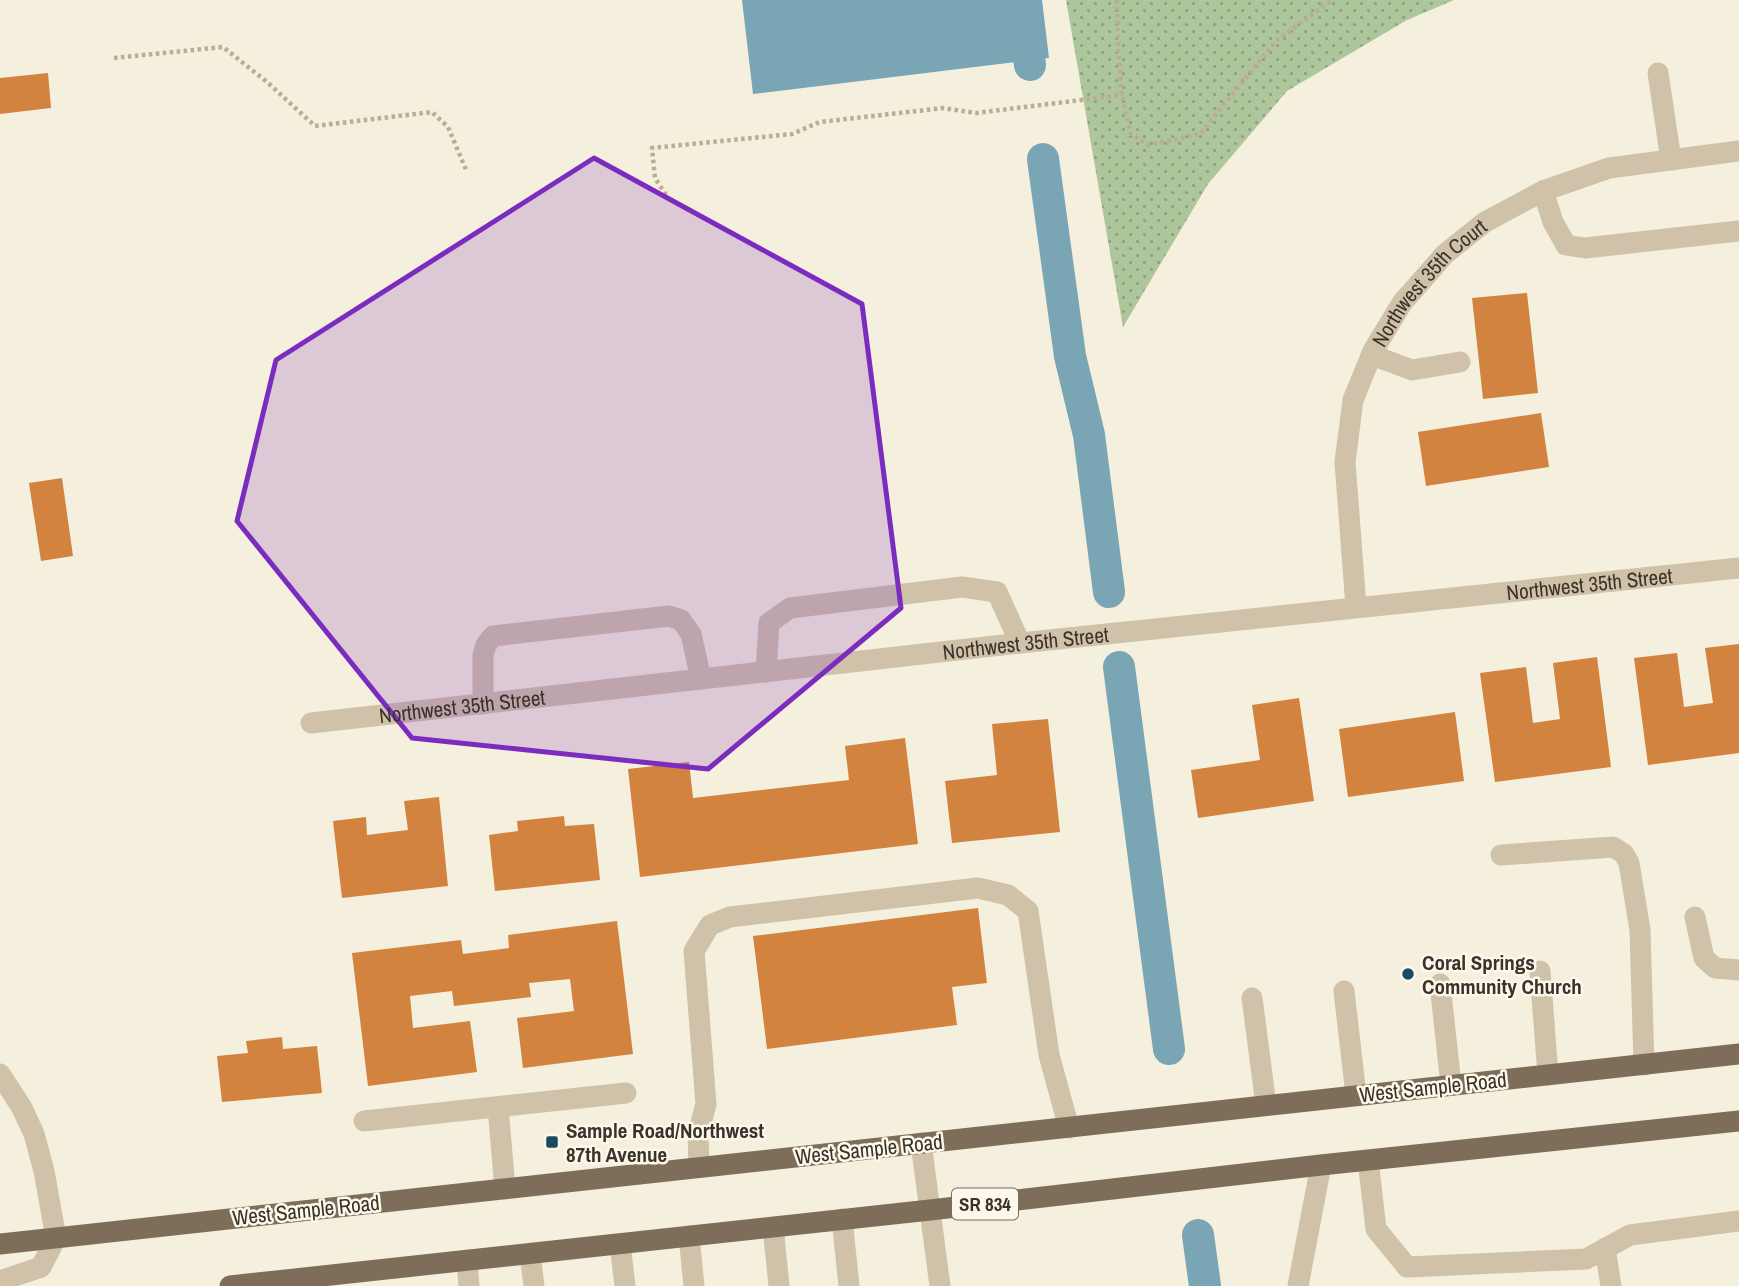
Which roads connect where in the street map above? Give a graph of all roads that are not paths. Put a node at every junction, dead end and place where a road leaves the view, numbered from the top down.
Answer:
1 (1658, 73) dead end
2 (1739, 151) edge
3 (1671, 160) junction
4 (1543, 191) junction
5 (1739, 231) edge
6 (1372, 355) junction
7 (1460, 362) dead end
8 (1739, 568) edge
9 (1356, 607) junction
10 (1020, 643) junction
11 (766, 672) junction
12 (701, 679) junction
13 (483, 704) junction
14 (312, 723) dead end
15 (1501, 855) dead end
16 (1695, 916) dead end
17 (1739, 970) edge
18 (1540, 971) dead end
19 (1440, 984) dead end
20 (1345, 990) dead end
21 (1252, 998) dead end
22 (1739, 1054) edge
23 (1644, 1065) junction
24 (0, 1074) edge
25 (1548, 1075) junction
26 (1451, 1085) junction
27 (626, 1093) dead end
28 (1356, 1095) junction
29 (1266, 1105) junction
30 (498, 1107) junction
31 (363, 1121) dead end
32 (1739, 1121) edge
33 (1069, 1128) junction
34 (921, 1143) junction
35 (1368, 1160) junction
36 (1321, 1165) junction
37 (699, 1167) junction
38 (505, 1189) junction
39 (930, 1210) junction
40 (842, 1219) junction
41 (1739, 1221) edge
42 (773, 1227) junction
43 (689, 1236) junction
44 (56, 1238) junction
45 (0, 1244) edge
46 (620, 1244) junction
47 (1605, 1248) junction
48 (530, 1254) junction
49 (467, 1260) junction
50 (382, 1278) edge
51 (0, 1281) edge
52 (315, 1282) edge
53 (230, 1286) edge
54 (469, 1286) edge
55 (534, 1286) edge
56 (625, 1286) edge
57 (694, 1286) edge
58 (779, 1286) edge
59 (849, 1286) edge
60 (940, 1286) edge
61 (1298, 1286) edge
62 (1611, 1286) edge

1 - 3 street
2 - 3 street, Northwest 35th Court
3 - 4 street, Northwest 35th Court
4 - 5 street
4 - 6 street, Northwest 35th Court
6 - 7 street
6 - 9 street, Northwest 35th Court
8 - 9 street, Northwest 35th Street
9 - 10 street, Northwest 35th Street
10 - 11 street, Northwest 35th Street
10 - 11 street
11 - 12 street, Northwest 35th Street
12 - 13 street, Northwest 35th Street
12 - 13 street
13 - 14 street, Northwest 35th Street
15 - 23 street
16 - 17 street
18 - 25 street
19 - 26 street
20 - 28 street
21 - 29 street
22 - 23 main road, West Sample Road
23 - 25 main road, West Sample Road
24 - 44 street
25 - 26 main road, West Sample Road
26 - 28 main road, West Sample Road
27 - 30 street
28 - 29 main road, West Sample Road
29 - 33 main road, West Sample Road
30 - 31 street
30 - 38 street
32 - 35 main road, SR 834
33 - 34 main road, West Sample Road
33 - 37 street
34 - 37 main road, West Sample Road
34 - 39 street
35 - 36 main road, SR 834
35 - 47 street
36 - 39 main road, SR 834
36 - 61 street
37 - 38 main road, West Sample Road
38 - 44 main road, West Sample Road
39 - 40 main road, SR 834
39 - 60 street
40 - 42 main road, SR 834
40 - 59 street
41 - 47 street
42 - 43 main road, SR 834
42 - 58 street
43 - 46 main road, SR 834
43 - 57 street
44 - 45 main road, West Sample Road
44 - 51 street
46 - 48 main road, SR 834
46 - 56 street
47 - 62 street
48 - 49 main road, SR 834
48 - 55 street
49 - 50 main road, SR 834
49 - 54 street
50 - 52 main road, SR 834
52 - 53 main road, SR 834

